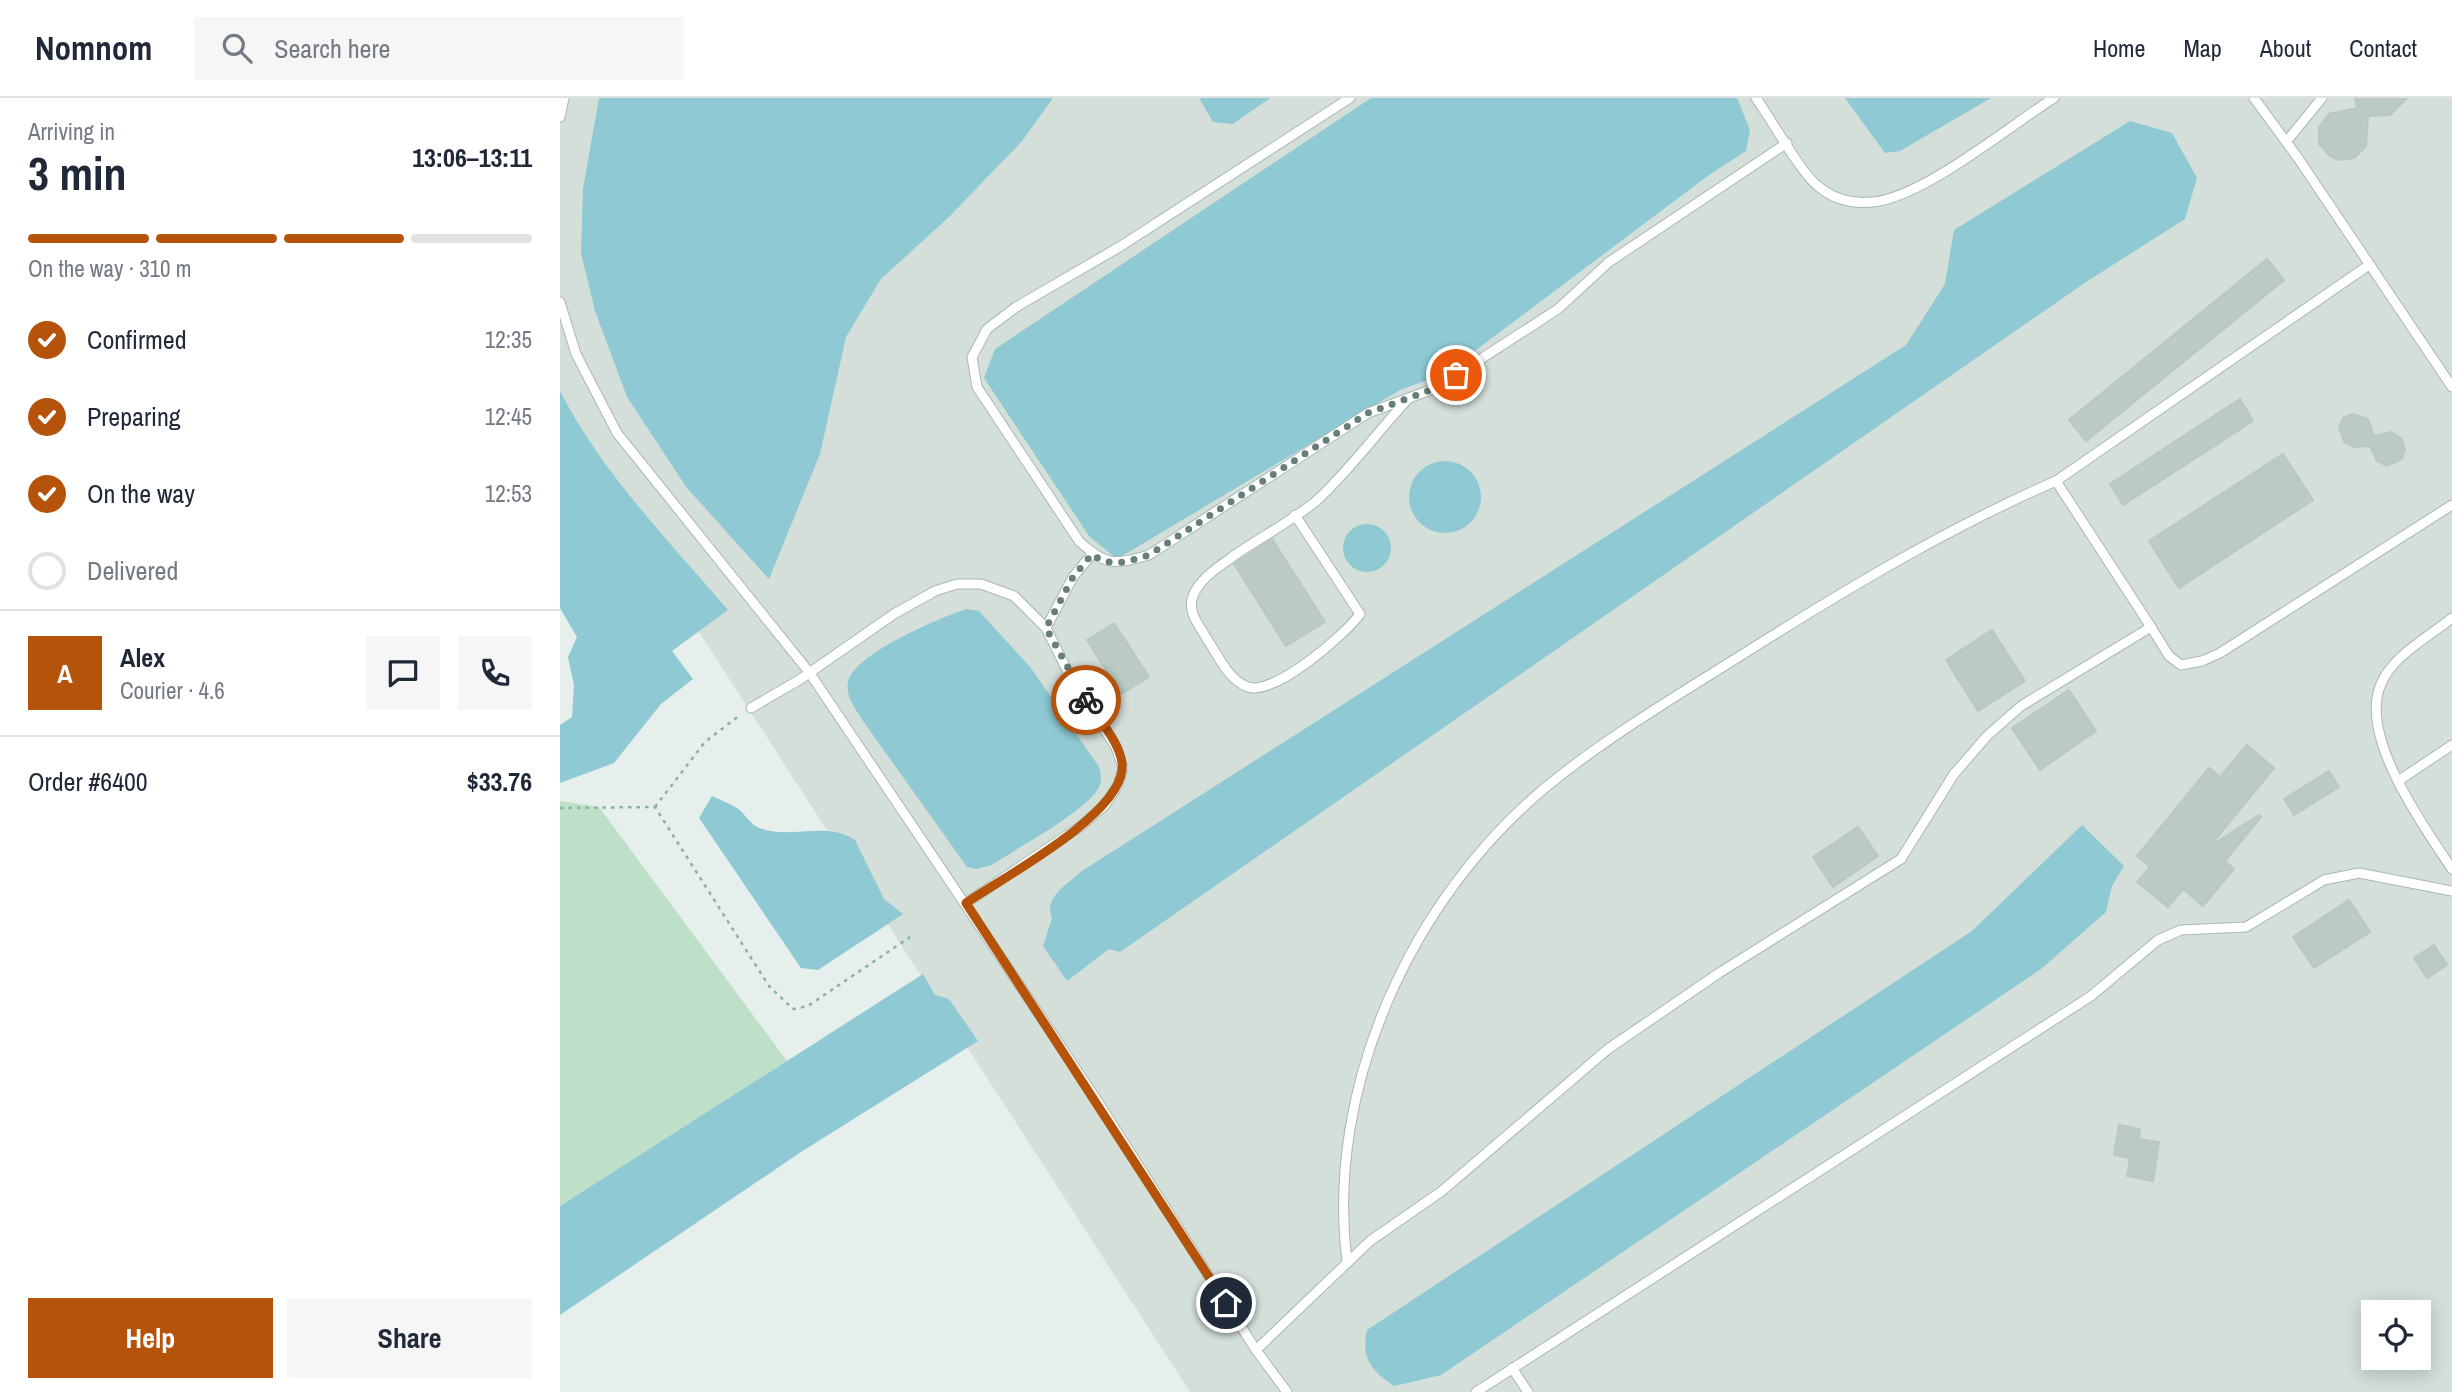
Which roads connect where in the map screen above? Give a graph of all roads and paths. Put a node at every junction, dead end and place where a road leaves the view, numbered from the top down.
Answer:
1 (564, 98) edge
2 (1350, 98) edge
3 (1756, 98) edge
4 (2054, 98) edge
5 (2254, 98) edge
6 (2322, 98) edge
7 (560, 117) edge
8 (2286, 142) junction
9 (1787, 144) junction
10 (2370, 265) junction
11 (560, 302) edge
12 (2452, 387) edge
13 (1409, 397) junction
14 (2056, 481) junction
15 (2452, 505) edge
16 (1295, 515) junction
17 (1092, 554) junction
18 (2452, 618) edge
19 (2151, 626) junction
20 (1046, 628) junction
21 (810, 672) junction
22 (751, 708) joint
23 (2452, 746) edge
24 (2398, 781) junction
25 (655, 807) junction
26 (560, 808) edge
27 (2452, 869) edge
28 (2452, 891) edge
29 (966, 903) junction
30 (909, 937) dead end
31 (1347, 1261) junction
32 (1256, 1350) junction
33 (1512, 1368) junction
34 (1287, 1392) edge
35 (1476, 1392) edge
36 (1528, 1392) edge

1 - 7 lane
2 - 17 lane
3 - 9 lane
4 - 9 lane
5 - 8 lane
6 - 8 lane
8 - 10 lane
9 - 13 lane
10 - 12 lane
10 - 14 lane
11 - 21 lane
13 - 16 lane
13 - 17 lane
14 - 19 lane
14 - 31 lane
15 - 19 lane
16 - 16 lane
17 - 20 lane
18 - 24 lane
19 - 31 lane
20 - 21 lane
20 - 29 lane
21 - 22 lane
21 - 29 lane
22 - 25 path
23 - 24 lane
24 - 27 lane
25 - 26 path
25 - 30 path
28 - 33 lane
29 - 32 lane
31 - 32 lane
32 - 34 lane
33 - 35 lane
33 - 36 lane

